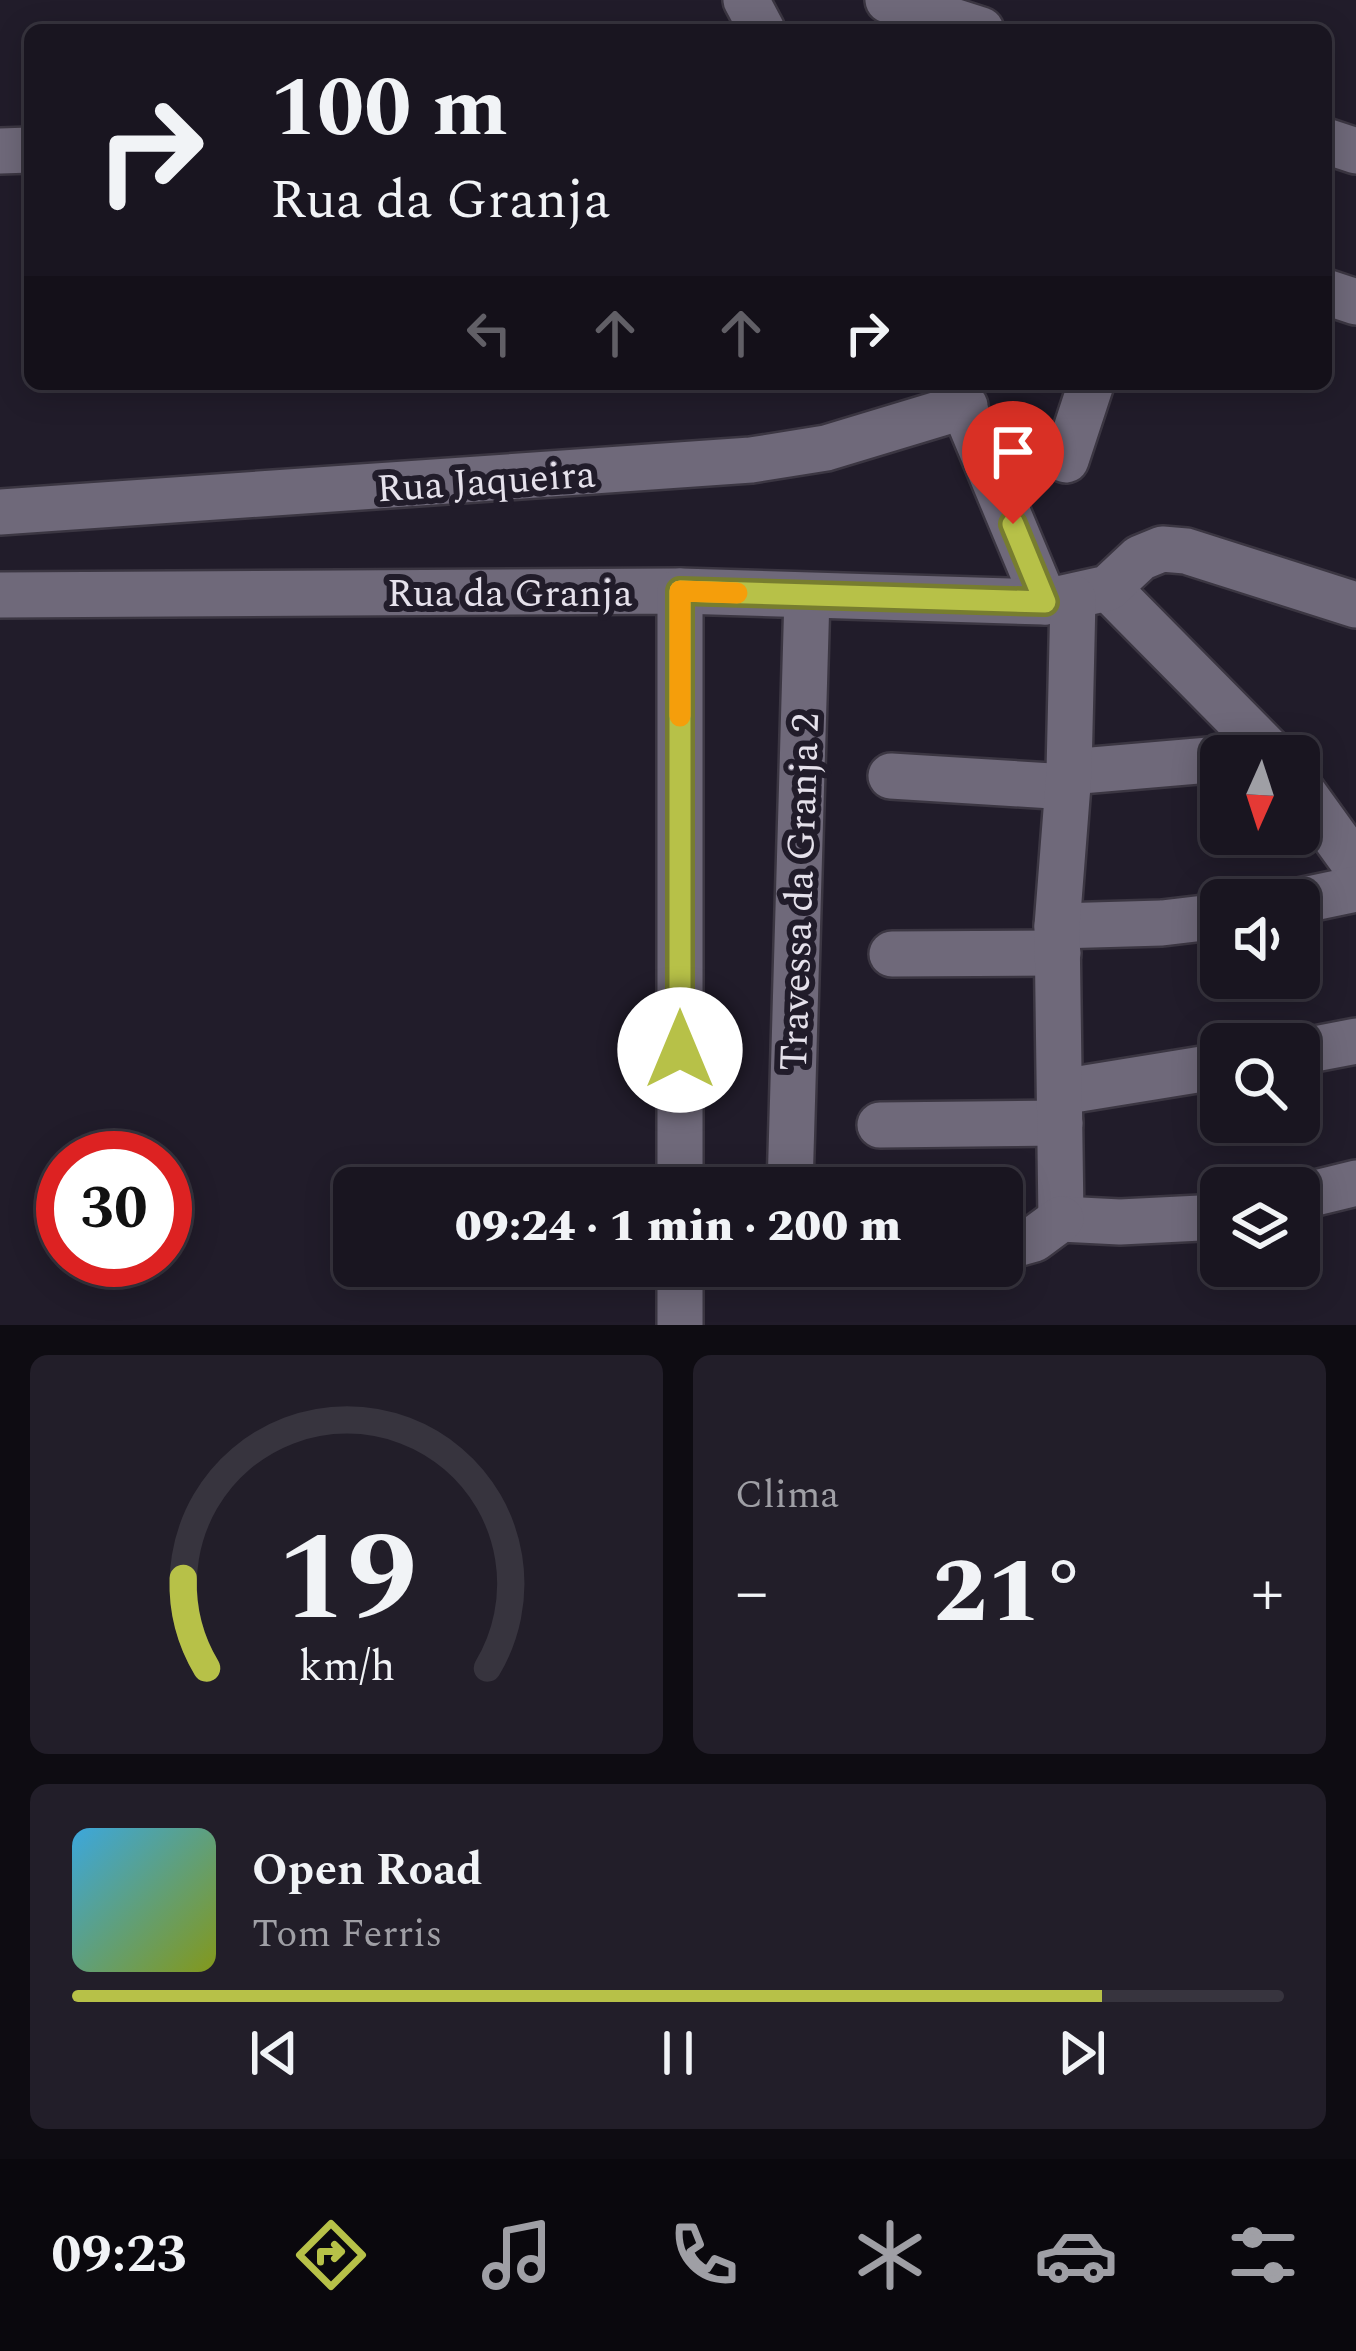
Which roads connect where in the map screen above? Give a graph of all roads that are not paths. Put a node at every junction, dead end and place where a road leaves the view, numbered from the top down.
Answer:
1 (888, 0) edge
2 (936, 23) edge
3 (1089, 390) edge
4 (959, 395) edge
5 (1066, 460) dead end
6 (0, 512) edge
7 (680, 591) junction
8 (0, 595) edge
9 (807, 596) junction
10 (1076, 596) junction
11 (1356, 605) edge
12 (1248, 735) edge
13 (1200, 762) edge
14 (891, 776) dead end
15 (1068, 780) junction
16 (1320, 816) edge
17 (1356, 866) edge
18 (1356, 889) edge
19 (1320, 897) edge
20 (1200, 918) edge
21 (1058, 940) junction
22 (892, 954) dead end
23 (1356, 1041) edge
24 (1320, 1048) edge
25 (1200, 1071) edge
26 (1060, 1108) junction
27 (880, 1125) dead end
28 (680, 1167) edge
29 (791, 1167) edge
30 (1356, 1183) edge
31 (1320, 1192) edge
32 (1200, 1217) edge
33 (1061, 1220) junction
34 (1023, 1242) edge
35 (680, 1287) edge
36 (680, 1325) edge

1 - 2 street
3 - 5 street
4 - 6 street, Rua Jaqueira
4 - 10 street
7 - 8 street, Rua da Granja
7 - 9 street, Rua da Granja
7 - 28 street
9 - 10 street, Rua da Granja
9 - 29 street, Travessa da Granja 2
10 - 11 street
10 - 12 street
10 - 15 street
13 - 15 street
14 - 15 street
15 - 21 street
16 - 17 street
18 - 19 street
20 - 21 street
21 - 22 street
21 - 26 street
23 - 24 street
25 - 26 street
26 - 27 street
26 - 33 street
30 - 31 street
32 - 33 street
33 - 34 street
35 - 36 street

